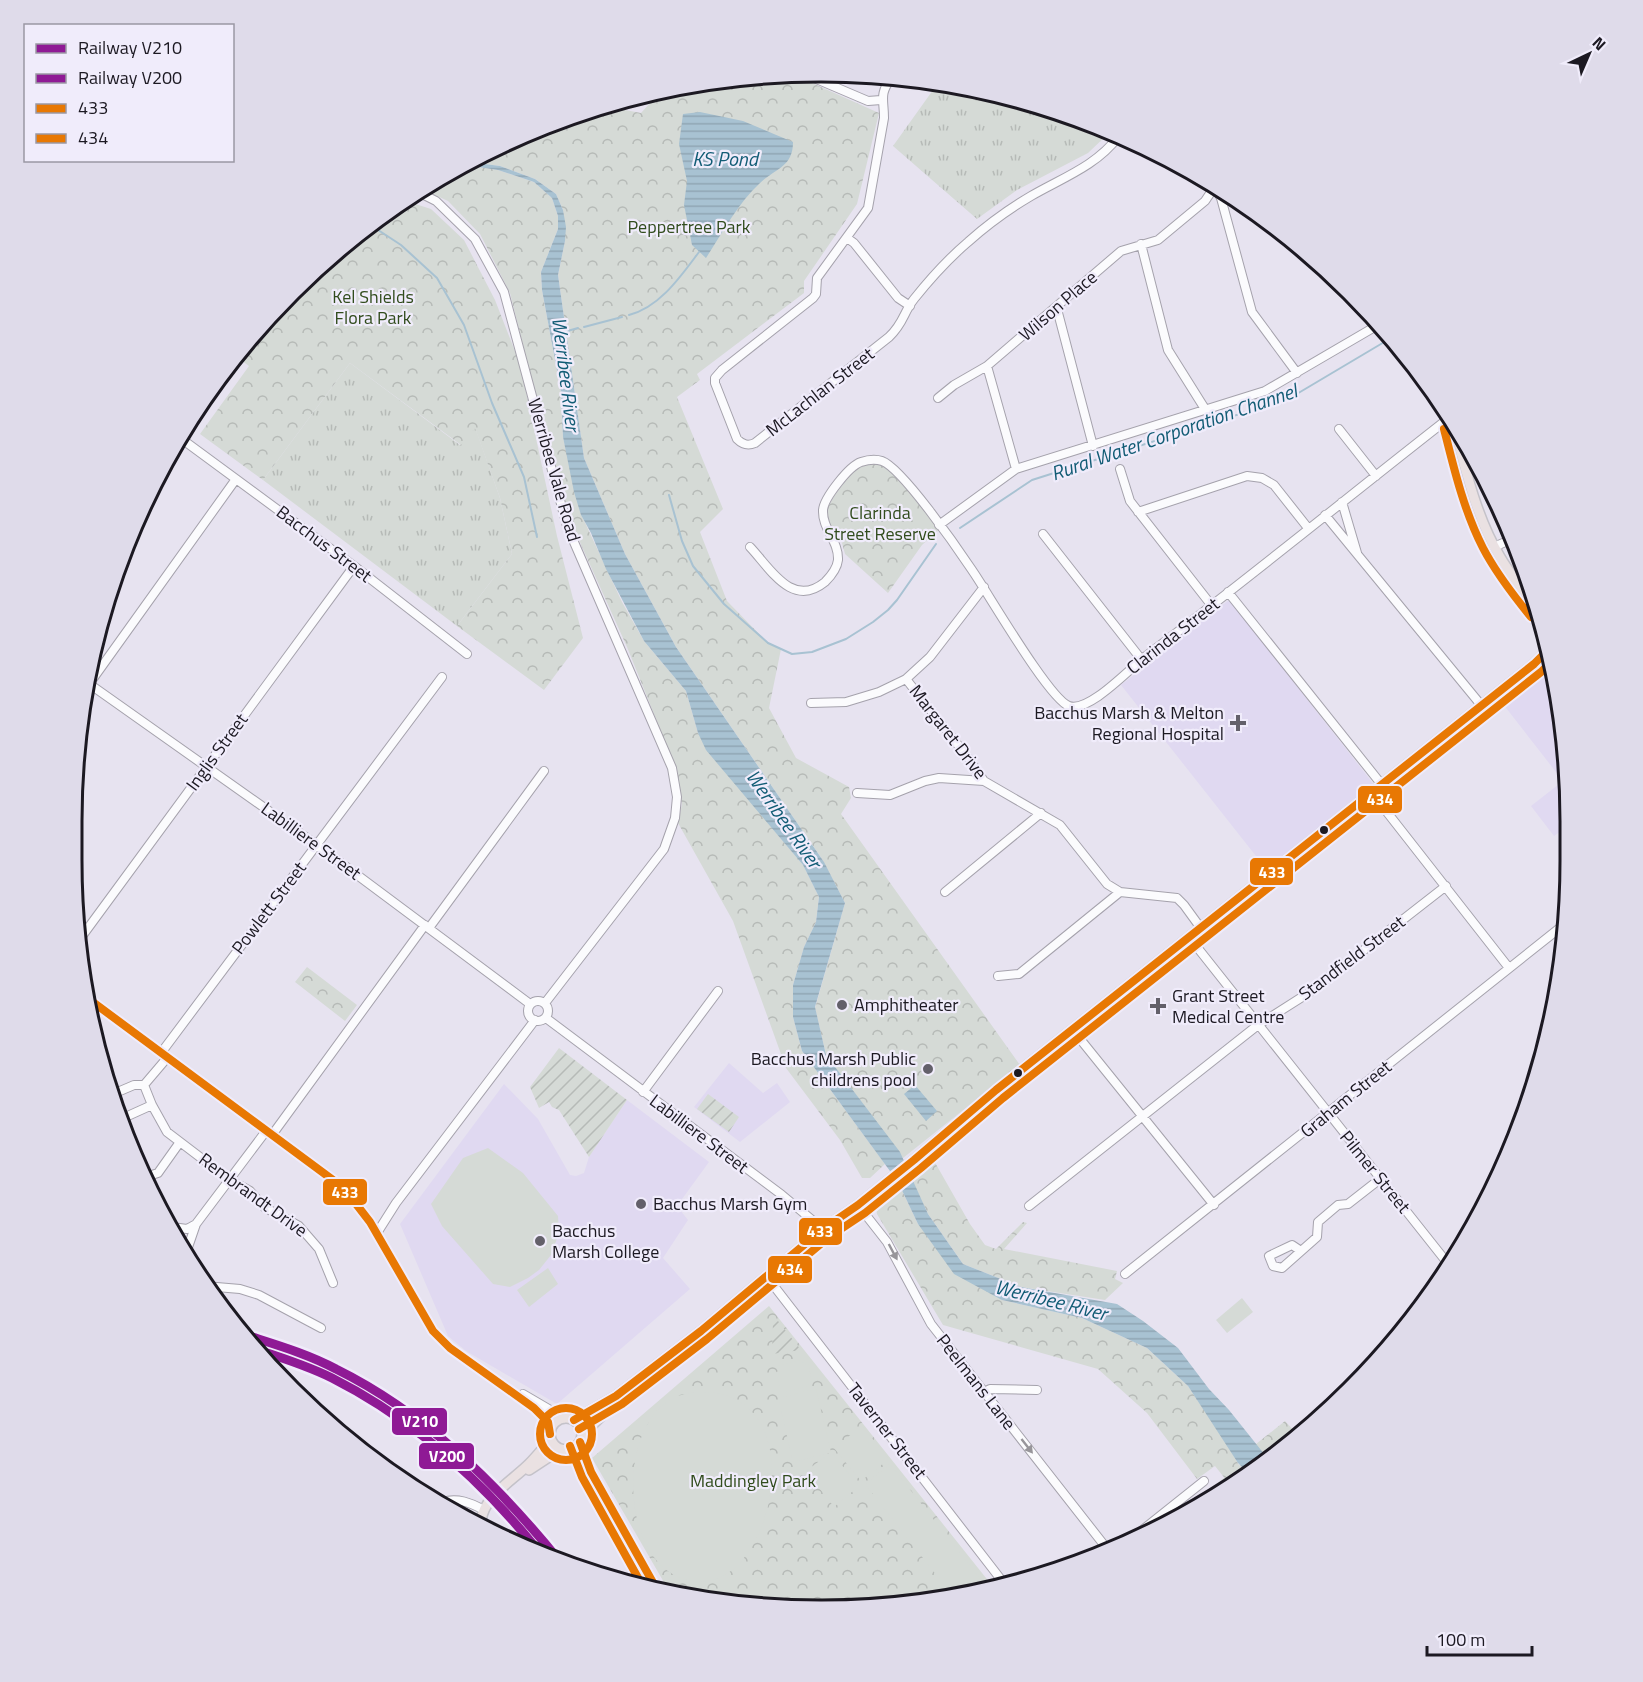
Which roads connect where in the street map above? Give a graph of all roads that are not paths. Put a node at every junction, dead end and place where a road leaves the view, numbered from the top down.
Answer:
1 (824, 82) edge
2 (885, 86) edge
3 (881, 99) junction
4 (1114, 143) edge
5 (1210, 194) edge
6 (428, 197) edge
7 (1222, 201) edge
8 (847, 238) junction
9 (1142, 244) junction
10 (910, 306) junction
11 (1057, 309) junction
12 (1372, 329) edge
13 (987, 366) junction
14 (1297, 373) junction
15 (938, 399) dead end
16 (1205, 409) junction
17 (1443, 423) edge
18 (1339, 429) dead end
19 (187, 443) edge
20 (1094, 446) junction
21 (1461, 453) edge
22 (1016, 469) junction
23 (1120, 469) dead end
24 (1376, 476) junction
25 (236, 479) junction
26 (1342, 502) junction
27 (1138, 512) junction
28 (1325, 515) junction
29 (939, 525) junction
30 (1308, 528) junction
31 (1043, 534) dead end
32 (1505, 542) edge
33 (750, 547) dead end
34 (1494, 547) junction
35 (1359, 558) junction
36 (354, 566) junction
37 (984, 587) junction
38 (1523, 589) edge
39 (1228, 592) junction
40 (1212, 606) junction
41 (467, 654) dead end
42 (1541, 657) edge
43 (1141, 659) junction
44 (1542, 661) edge
45 (1534, 664) junction
46 (99, 670) edge
47 (441, 677) dead end
48 (906, 679) junction
49 (95, 690) edge
50 (811, 703) dead end
51 (1481, 705) junction
52 (206, 767) junction
53 (544, 771) dead end
54 (984, 781) junction
55 (1382, 785) junction
56 (857, 793) dead end
57 (1372, 793) junction
58 (1041, 813) junction
59 (317, 844) junction
60 (1446, 886) junction
61 (945, 892) dead end
62 (1120, 892) junction
63 (427, 927) junction
64 (1200, 927) junction
65 (86, 930) edge
66 (1557, 930) edge
67 (1189, 937) junction
68 (1509, 968) junction
69 (998, 976) dead end
70 (718, 991) dead end
71 (545, 1003) junction
72 (531, 1004) junction
73 (97, 1005) edge
74 (546, 1018) junction
75 (535, 1020) junction
76 (1258, 1025) junction
77 (1072, 1029) junction
78 (164, 1056) junction
79 (144, 1085) junction
80 (120, 1091) edge
81 (643, 1092) junction
82 (152, 1105) junction
83 (1328, 1113) junction
84 (129, 1116) edge
85 (1143, 1117) junction
86 (269, 1133) junction
87 (180, 1142) junction
88 (153, 1174) edge
89 (1380, 1179) junction
90 (230, 1180) junction
91 (396, 1203) junction
92 (858, 1205) junction
93 (1214, 1205) junction
94 (1029, 1206) dead end
95 (370, 1222) junction
96 (196, 1224) junction
97 (181, 1228) edge
98 (823, 1229) junction
99 (377, 1233) junction
100 (190, 1242) edge
101 (1300, 1251) dead end
102 (1444, 1258) edge
103 (1125, 1274) dead end
104 (767, 1277) junction
105 (333, 1283) dead end
106 (219, 1287) edge
107 (321, 1328) dead end
108 (463, 1357) junction
109 (644, 1376) junction
110 (1037, 1389) dead end
111 (984, 1392) junction
112 (564, 1418) junction
113 (574, 1420) junction
114 (551, 1436) junction
115 (581, 1438) junction
116 (563, 1449) junction
117 (591, 1472) junction
118 (1204, 1481) dead end
119 (509, 1483) junction
120 (451, 1499) edge
121 (484, 1510) junction
122 (482, 1516) edge
123 (1158, 1518) edge
124 (1103, 1543) edge
125 (999, 1577) edge
126 (651, 1579) edge

1 - 3 street
2 - 3 street, McLachlan Street
3 - 8 street, McLachlan Street
4 - 10 street, McLachlan Street
5 - 9 street, Wilson Place
6 - 71 street, Werribee Vale Road
7 - 14 street
8 - 10 street
8 - 10 street, McLachlan Street
9 - 11 street, Wilson Place
9 - 16 street
11 - 13 street, Wilson Place
11 - 20 street
12 - 14 street
13 - 15 street, Wilson Place
13 - 22 street
14 - 16 street
16 - 20 street
17 - 24 street, Clarinda Street
18 - 24 street
19 - 25 street, Bacchus Street
20 - 22 street
21 - 34 main road
22 - 29 street
23 - 27 street
24 - 26 street, Clarinda Street
25 - 36 street, Bacchus Street
25 - 46 street
26 - 28 street, Clarinda Street
26 - 35 street
27 - 30 street
27 - 40 street
28 - 30 street, Clarinda Street
28 - 35 street
29 - 33 street, Clarinda Street
29 - 37 street, Clarinda Street
30 - 39 street, Clarinda Street
31 - 43 street
32 - 34 street
34 - 38 main road
35 - 51 street
36 - 41 street, Bacchus Street
36 - 52 street, Inglis Street
37 - 43 street, Clarinda Street
37 - 48 street, Margaret Drive
39 - 40 street, Clarinda Street
39 - 55 street
40 - 43 street, Clarinda Street
42 - 45 main road
44 - 45 main road
45 - 51 main road
47 - 59 street, Powlett Street
48 - 50 street
48 - 54 street, Margaret Drive
49 - 52 street, Labilliere Street
51 - 55 main road
52 - 59 street, Labilliere Street
52 - 65 street, Inglis Street
53 - 63 street
54 - 56 street
54 - 58 street, Margaret Drive
55 - 57 main road
57 - 60 street
57 - 64 main road
58 - 61 street
58 - 62 street, Margaret Drive
59 - 63 street, Labilliere Street
59 - 78 street, Powlett Street
60 - 68 street
60 - 76 street, Standfield Street
62 - 64 street
62 - 69 street
63 - 72 street, Labilliere Street
63 - 86 street
64 - 67 main road
66 - 68 street, Graham Street
67 - 76 street, Pilmer Street
67 - 77 main road
68 - 83 street, Graham Street
70 - 81 street
71 - 72 street
71 - 74 street
72 - 75 street
73 - 78 street
74 - 75 street
74 - 81 street, Labilliere Street
75 - 91 street
76 - 83 street, Pilmer Street
76 - 85 street, Standfield Street
77 - 85 street
77 - 92 main road
78 - 79 street, Powlett Street
78 - 86 street
79 - 80 street
79 - 82 street, Rembrandt Drive
81 - 98 street, Labilliere Street
82 - 84 street
82 - 87 street, Rembrandt Drive
83 - 89 street, Pilmer Street
83 - 93 street, Graham Street
85 - 93 street
85 - 94 street, Standfield Street
86 - 90 street
86 - 95 street
87 - 88 street
87 - 90 street, Rembrandt Drive
89 - 101 street
89 - 102 street, Pilmer Street
90 - 96 street
90 - 105 street, Rembrandt Drive
91 - 95 street
91 - 99 street
92 - 98 main road
92 -> 111 street, Peelmans Lane
93 - 103 street, Graham Street
95 - 99 street
96 - 97 street
96 - 100 street
98 - 104 main road
99 - 108 street
104 - 109 main road
104 - 125 street, Taverner Street
106 - 107 street
108 - 112 street
108 - 114 street
109 - 113 main road
109 - 115 main road
110 - 111 street
111 -> 124 street, Peelmans Lane
112 - 113 main road
112 - 114 main road
113 - 115 main road
114 - 116 main road
114 - 119 main road
115 - 116 main road
115 - 117 street
116 - 117 street
116 - 119 main road
117 - 126 street
118 - 123 street
119 - 121 main road
120 - 121 street
121 - 122 main road

